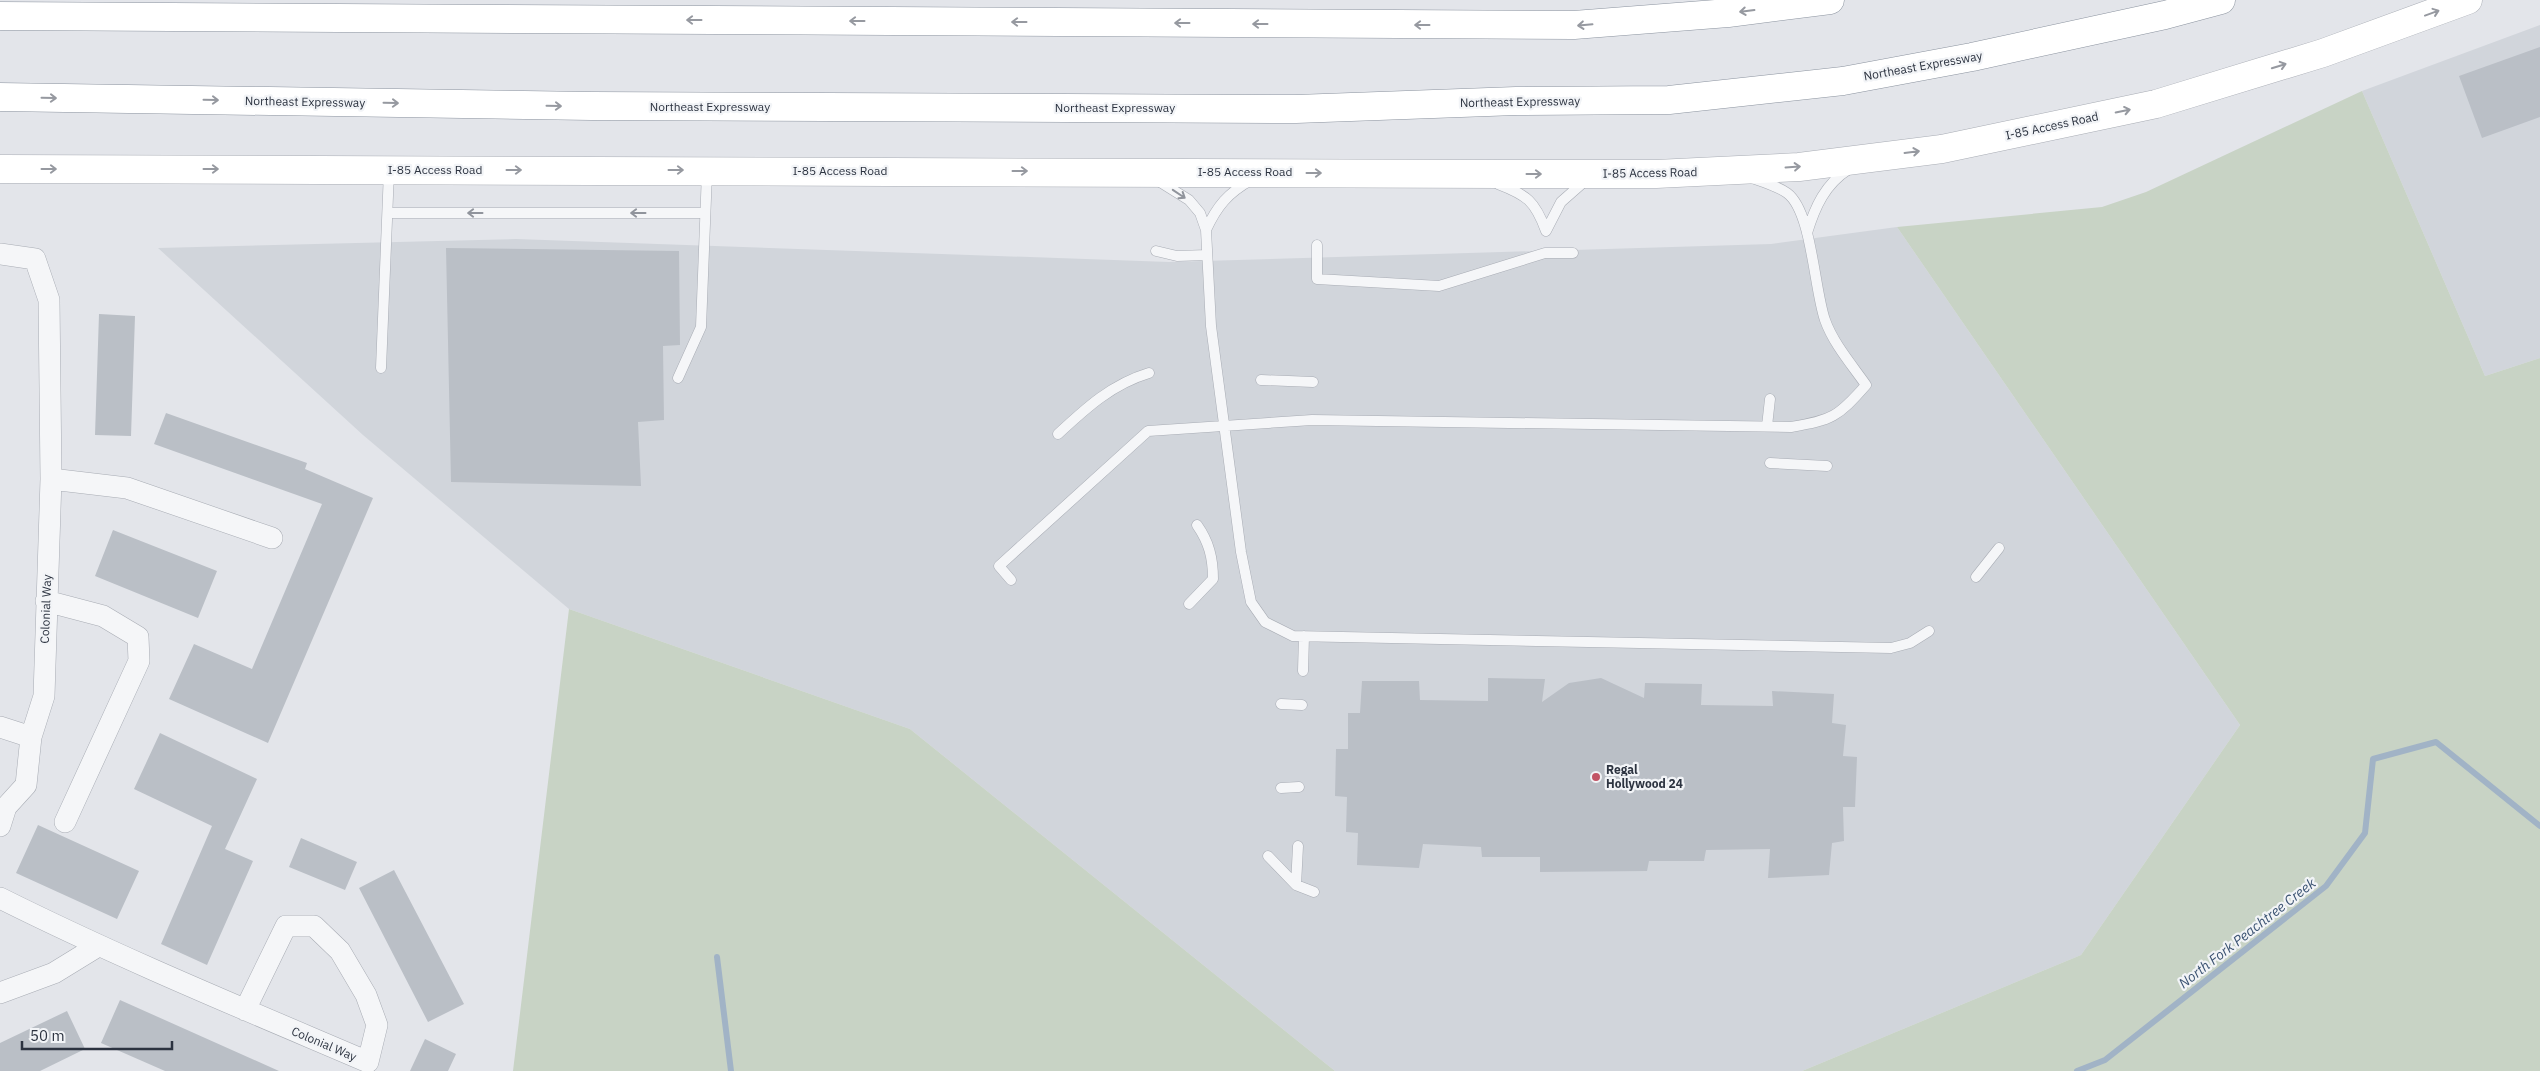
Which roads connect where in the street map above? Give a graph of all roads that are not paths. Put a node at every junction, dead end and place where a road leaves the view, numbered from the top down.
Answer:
1 (1830, 0) edge
2 (2221, 0) edge
3 (2468, 0) edge
4 (0, 16) edge
5 (0, 97) edge
6 (1864, 159) junction
7 (0, 168) edge
8 (389, 170) junction
9 (707, 170) junction
10 (1727, 170) junction
11 (1139, 172) junction
12 (1265, 173) junction
13 (1468, 174) junction
14 (1596, 174) junction
15 (388, 213) junction
16 (704, 213) junction
17 (1206, 230) junction
18 (1807, 233) junction
19 (1317, 245) dead end
20 (1156, 251) dead end
21 (1573, 253) dead end
22 (0, 254) edge
23 (1207, 255) junction
24 (381, 368) dead end
25 (1149, 373) dead end
26 (678, 378) dead end
27 (1261, 380) dead end
28 (1313, 382) dead end
29 (1770, 399) dead end
30 (1224, 426) junction
31 (1768, 426) junction
32 (1058, 434) dead end
33 (1770, 463) dead end
34 (1827, 466) dead end
35 (51, 479) junction
36 (1197, 525) dead end
37 (272, 538) dead end
38 (1999, 548) dead end
39 (1976, 577) dead end
40 (1010, 580) dead end
41 (46, 601) junction
42 (1189, 604) dead end
43 (1928, 631) dead end
44 (1304, 636) junction
45 (1303, 671) dead end
46 (1280, 704) dead end
47 (1302, 705) dead end
48 (0, 727) edge
49 (31, 737) junction
50 (1299, 787) dead end
51 (1281, 788) dead end
52 (65, 822) dead end
53 (0, 826) edge
54 (1298, 846) dead end
55 (1268, 856) dead end
56 (1296, 885) junction
57 (1314, 892) dead end
58 (0, 898) edge
59 (98, 946) junction
60 (0, 993) edge
61 (245, 1010) junction

1 -> 4 main road
5 -> 2 main road, Northeast Expressway
6 -> 3 main road, I-85 Access Road
10 -> 6 main road, I-85 Access Road
6 - 18 lane
7 -> 8 main road, I-85 Access Road
8 -> 9 main road, I-85 Access Road
8 - 15 lane
9 -> 11 main road, I-85 Access Road
9 - 16 lane
10 - 14 main road, I-85 Access Road
10 - 18 lane
11 - 12 main road, I-85 Access Road
11 -> 17 lane
12 -> 13 main road, I-85 Access Road
12 - 17 lane
13 -> 14 main road, I-85 Access Road
13 - 14 lane
16 -> 15 lane
15 - 24 lane
16 - 26 lane
17 - 23 lane
18 - 31 lane
19 - 21 lane
20 - 23 lane
22 - 35 street, Colonial Way
23 - 30 lane
25 - 32 lane
27 - 28 lane
29 - 31 lane
30 - 31 lane
30 - 40 lane
30 - 44 lane
33 - 34 lane
35 - 37 street
35 - 41 street, Colonial Way
36 - 42 lane
38 - 39 lane
41 - 49 street, Colonial Way
41 - 52 street
43 - 44 lane
44 - 45 lane
46 - 47 lane
48 - 49 street
49 - 53 street, Colonial Way
50 - 51 lane
54 - 56 lane
55 - 56 lane
56 - 57 lane
58 - 59 street, Colonial Way
59 - 60 street
59 - 61 street, Colonial Way
61 - 61 street, Colonial Way

